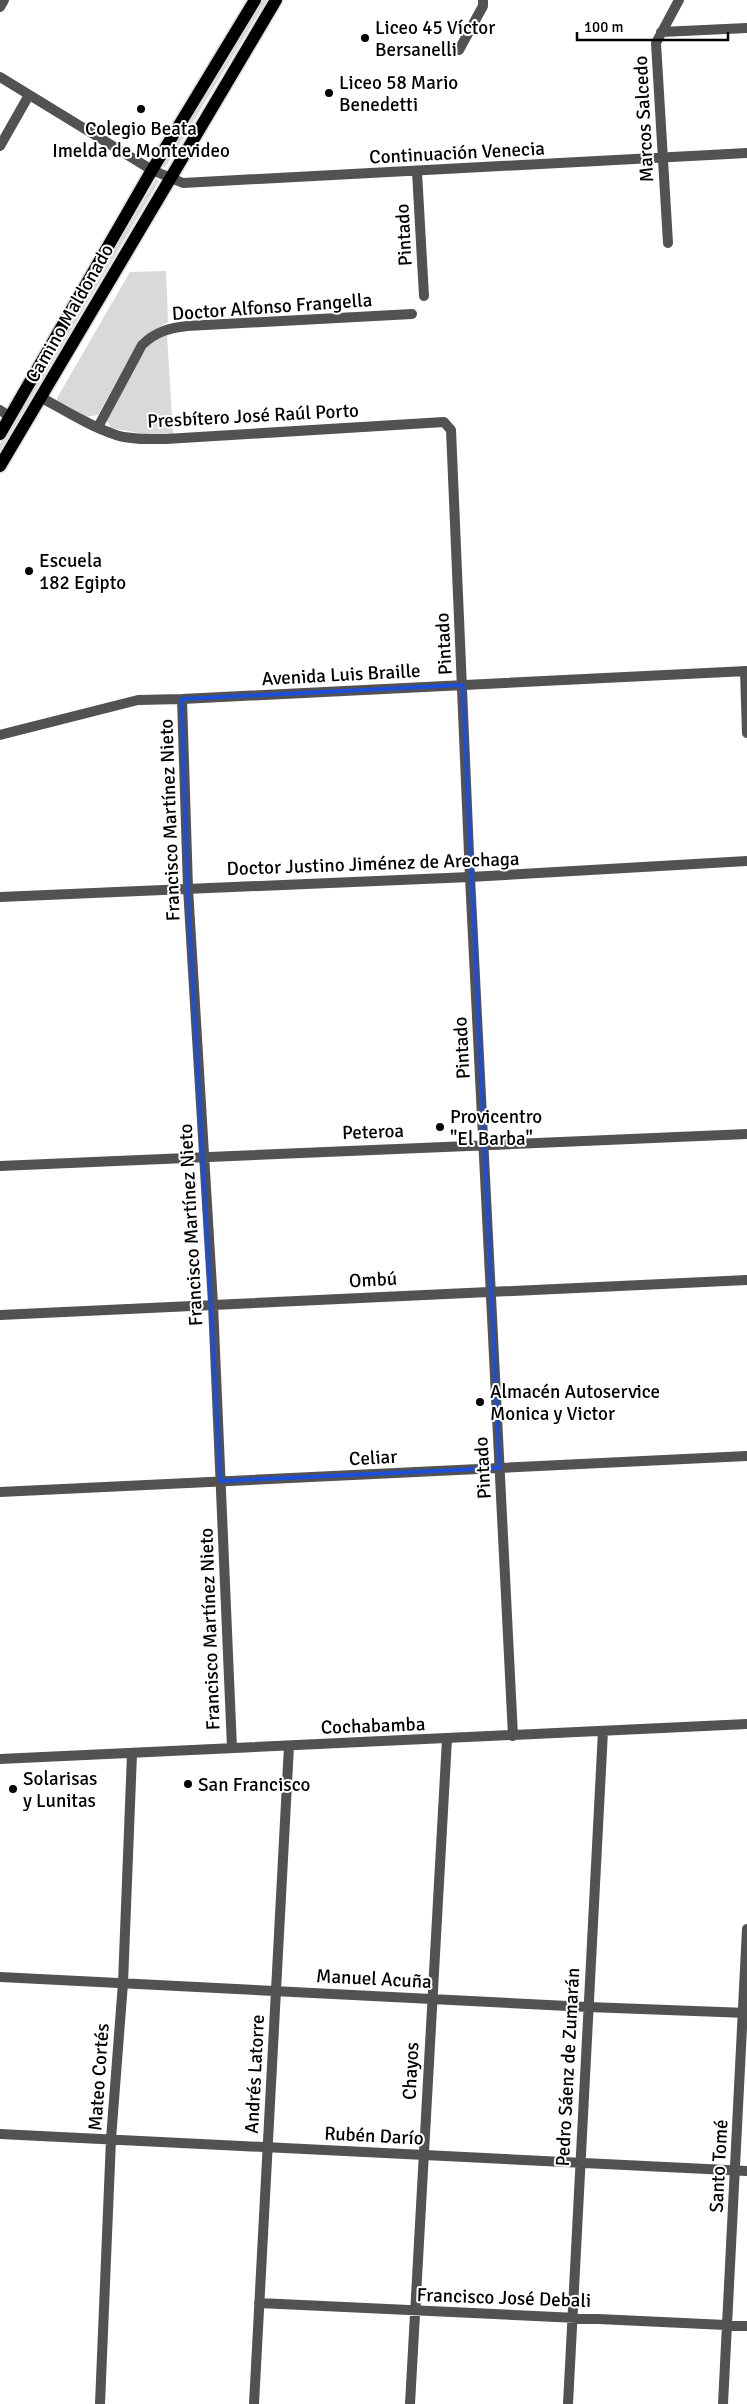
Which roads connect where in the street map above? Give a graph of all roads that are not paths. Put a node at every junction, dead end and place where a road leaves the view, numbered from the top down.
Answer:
1 (4, 0) edge
2 (255, 0) edge
3 (276, 0) edge
4 (483, 0) edge
5 (679, 0) edge
6 (0, 7) edge
7 (747, 28) edge
8 (661, 32) junction
9 (459, 50) dead end
10 (0, 77) edge
11 (29, 95) junction
12 (0, 146) edge
13 (747, 153) edge
14 (662, 158) junction
15 (152, 170) junction
16 (417, 172) junction
17 (170, 179) junction
18 (668, 243) dead end
19 (424, 296) dead end
20 (412, 314) dead end
21 (42, 398) junction
22 (5, 413) edge
23 (444, 422) joint
24 (98, 427) junction
25 (0, 434) edge
26 (0, 466) edge
27 (746, 671) edge
28 (463, 685) junction
29 (182, 699) junction
30 (747, 733) edge
31 (0, 735) edge
32 (747, 861) edge
33 (470, 877) junction
34 (188, 888) junction
35 (0, 897) edge
36 (747, 1134) edge
37 (484, 1144) junction
38 (204, 1156) junction
39 (0, 1166) edge
40 (747, 1280) edge
41 (491, 1292) junction
42 (213, 1304) junction
43 (0, 1314) edge
44 (747, 1456) edge
45 (500, 1468) junction
46 (221, 1481) junction
47 (0, 1492) edge
48 (747, 1724) edge
49 (602, 1732) junction
50 (513, 1736) junction
51 (446, 1739) junction
52 (289, 1746) junction
53 (232, 1748) junction
54 (132, 1754) junction
55 (0, 1759) edge
56 (747, 1929) edge
57 (0, 1977) edge
58 (123, 1983) junction
59 (276, 1990) junction
60 (431, 1999) junction
61 (588, 2007) junction
62 (745, 2013) edge
63 (0, 2134) edge
64 (111, 2139) junction
65 (268, 2147) junction
66 (423, 2155) junction
67 (580, 2163) junction
68 (735, 2171) junction
69 (747, 2171) edge
70 (259, 2303) junction
71 (415, 2311) junction
72 (572, 2317) junction
73 (727, 2325) junction
74 (747, 2326) edge
75 (100, 2404) edge
76 (254, 2404) edge
77 (410, 2404) edge
78 (568, 2404) edge
79 (724, 2404) edge

1 - 6 street
2 - 15 main road, Camino Maldonado
3 - 17 main road, Camino Maldonado
4 - 9 street
5 - 8 street, Marcos Salcedo
7 - 8 street
8 - 14 street, Marcos Salcedo
10 - 11 street
11 - 12 street
11 - 15 street
13 - 14 street, Continuación Venecia
14 - 16 street, Continuación Venecia
14 - 18 street, Marcos Salcedo
15 - 17 street
15 - 22 main road, Camino Maldonado
16 - 17 street, Continuación Venecia
16 - 19 street, Pintado
17 - 21 main road, Camino Maldonado
20 - 24 street, Doctor Alfonso Frangella
21 - 24 street, Presbítero José Raúl Porto
21 - 26 main road, Camino Maldonado
22 - 25 main road, Camino Maldonado
23 - 24 street, Presbítero José Raúl Porto
23 - 28 street, Pintado
27 - 28 street, Avenida Luis Braille
27 - 30 street
28 - 29 street, Avenida Luis Braille
28 - 33 street, Pintado
29 - 31 street, Avenida Luis Braille
29 - 34 street, Francisco Martínez Nieto
32 - 33 street, Doctor Justino Jiménez de Arechaga
33 - 34 street, Doctor Justino Jiménez de Arechaga
33 - 37 street, Pintado
34 - 35 street, Doctor Justino Jiménez de Arechaga
34 - 38 street, Francisco Martínez Nieto
36 - 37 street, Peteroa
37 - 38 street, Peteroa
37 - 41 street, Pintado
38 - 39 street, Peteroa
38 - 42 street, Francisco Martínez Nieto
40 - 41 street, Ombú
41 - 42 street, Ombú
41 - 45 street, Pintado
42 - 43 street, Ombú
42 - 46 street, Francisco Martínez Nieto
44 - 45 street, Celiar
45 - 46 street, Celiar
45 - 50 street, Pintado
46 - 47 street, Celiar
46 - 53 street, Francisco Martínez Nieto
48 - 49 street, Cochabamba
49 - 50 street, Cochabamba
49 - 61 street, Pedro Sáenz de Zumarán
50 - 51 street, Cochabamba
51 - 52 street, Cochabamba
51 - 60 street, Chayos
52 - 53 street, Cochabamba
52 - 59 street, Andrés Latorre
53 - 54 street, Cochabamba
54 - 55 street, Cochabamba
54 - 58 street, Mateo Cortés
56 - 62 street, Santo Tomé
57 - 58 street, Manuel Acuña
58 - 59 street, Manuel Acuña
58 - 64 street, Mateo Cortés
59 - 60 street, Manuel Acuña
59 - 65 street, Andrés Latorre
60 - 61 street, Manuel Acuña
60 - 66 street, Chayos
61 - 62 street, Manuel Acuña
61 - 67 street, Pedro Sáenz de Zumarán
62 - 68 street, Santo Tomé
63 - 64 street, Rubén Darío
64 - 65 street, Rubén Darío
64 - 75 street, Mateo Cortés
65 - 66 street, Rubén Darío
65 - 70 street, Andrés Latorre
66 - 67 street, Rubén Darío
66 - 71 street, Chayos
67 - 68 street, Rubén Darío
67 - 72 street, Pedro Sáenz de Zumarán
68 - 69 street, Rubén Darío
68 - 73 street, Santo Tomé
70 - 71 street, Francisco José Debali
70 - 76 street, Andrés Latorre
71 - 72 street, Francisco José Debali
71 - 77 street, Chayos
72 - 73 street, Francisco José Debali
72 - 78 street, Pedro Sáenz de Zumarán
73 - 74 street, Francisco José Debali
73 - 79 street, Santo Tomé

